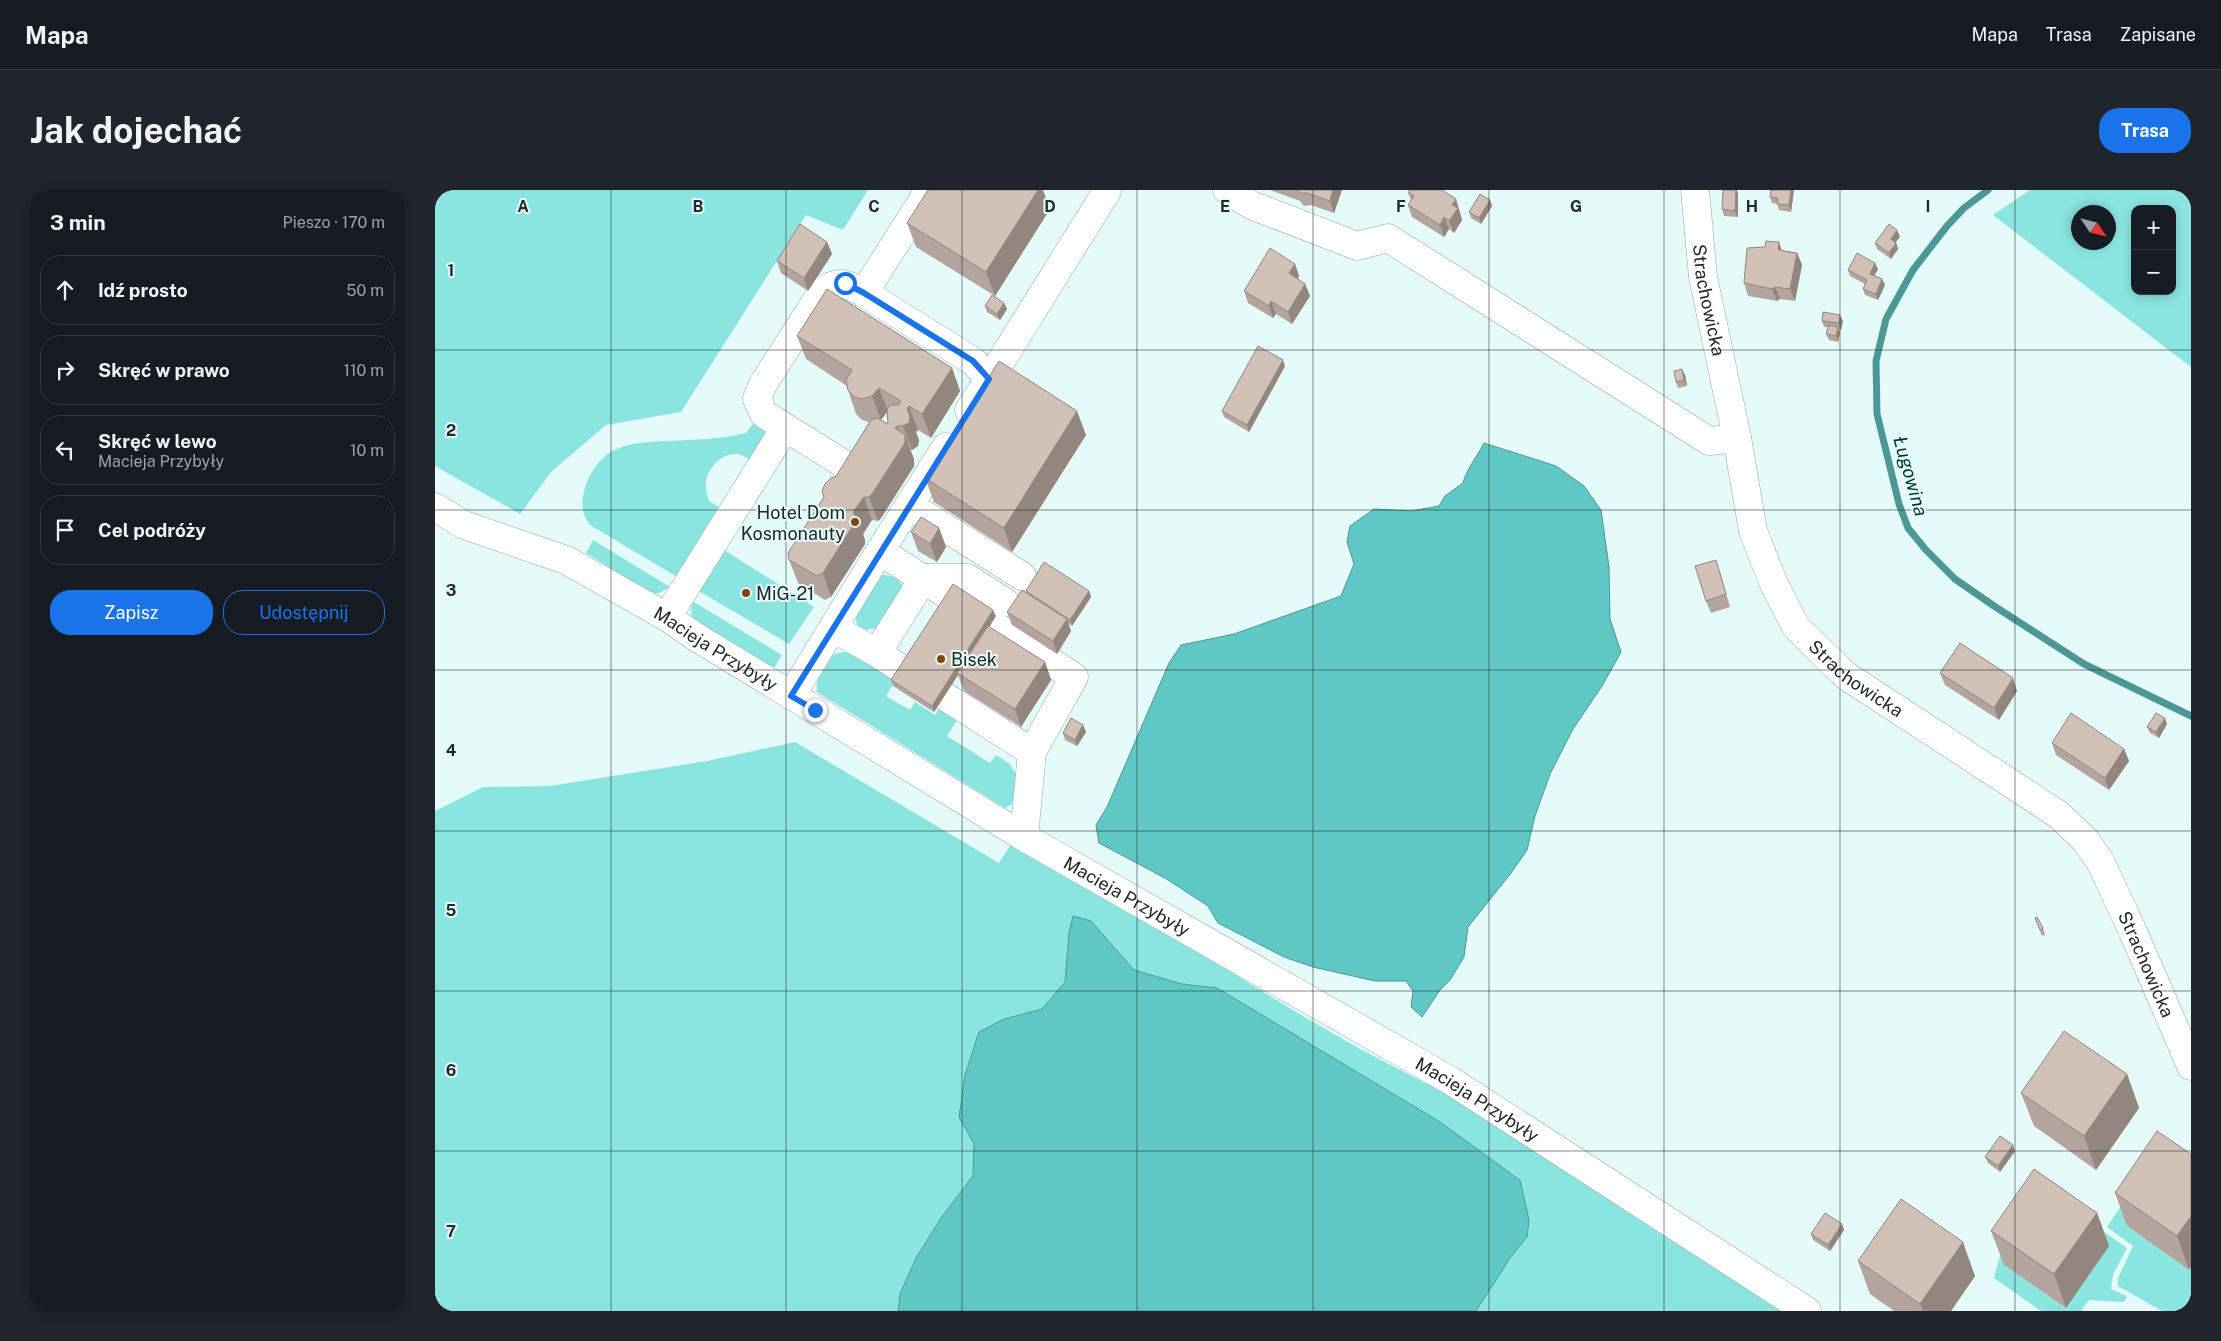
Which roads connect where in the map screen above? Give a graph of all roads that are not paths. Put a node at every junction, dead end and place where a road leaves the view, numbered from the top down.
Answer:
1 (929, 190) edge
2 (1227, 190) edge
3 (1695, 190) edge
4 (1107, 191) dead end
5 (864, 293) junction
6 (1001, 360) edge
7 (785, 428) junction
8 (1737, 438) junction
9 (855, 471) edge
10 (909, 505) junction
11 (435, 507) edge
12 (880, 551) junction
13 (1022, 576) dead end
14 (924, 578) junction
15 (1005, 602) dead end
16 (667, 617) junction
17 (833, 628) junction
18 (877, 653) junction
19 (791, 696) junction
20 (1032, 752) junction
21 (1025, 837) junction
22 (2191, 1066) edge
23 (1807, 1311) edge

1 - 5 street
2 - 8 street
3 - 8 street, Strachowicka
4 - 6 street
5 - 7 street
5 - 10 street
7 - 9 street
7 - 16 street
8 - 22 street, Strachowicka
10 - 12 street
10 - 13 street
11 - 16 street, Macieja Przybyły
12 - 14 street
12 - 17 street
14 - 15 street
14 - 18 street
14 - 20 street
16 - 19 street, Macieja Przybyły
17 - 18 street
17 - 19 street
18 - 20 street
19 - 21 street, Macieja Przybyły
20 - 21 street
21 - 23 street, Macieja Przybyły

